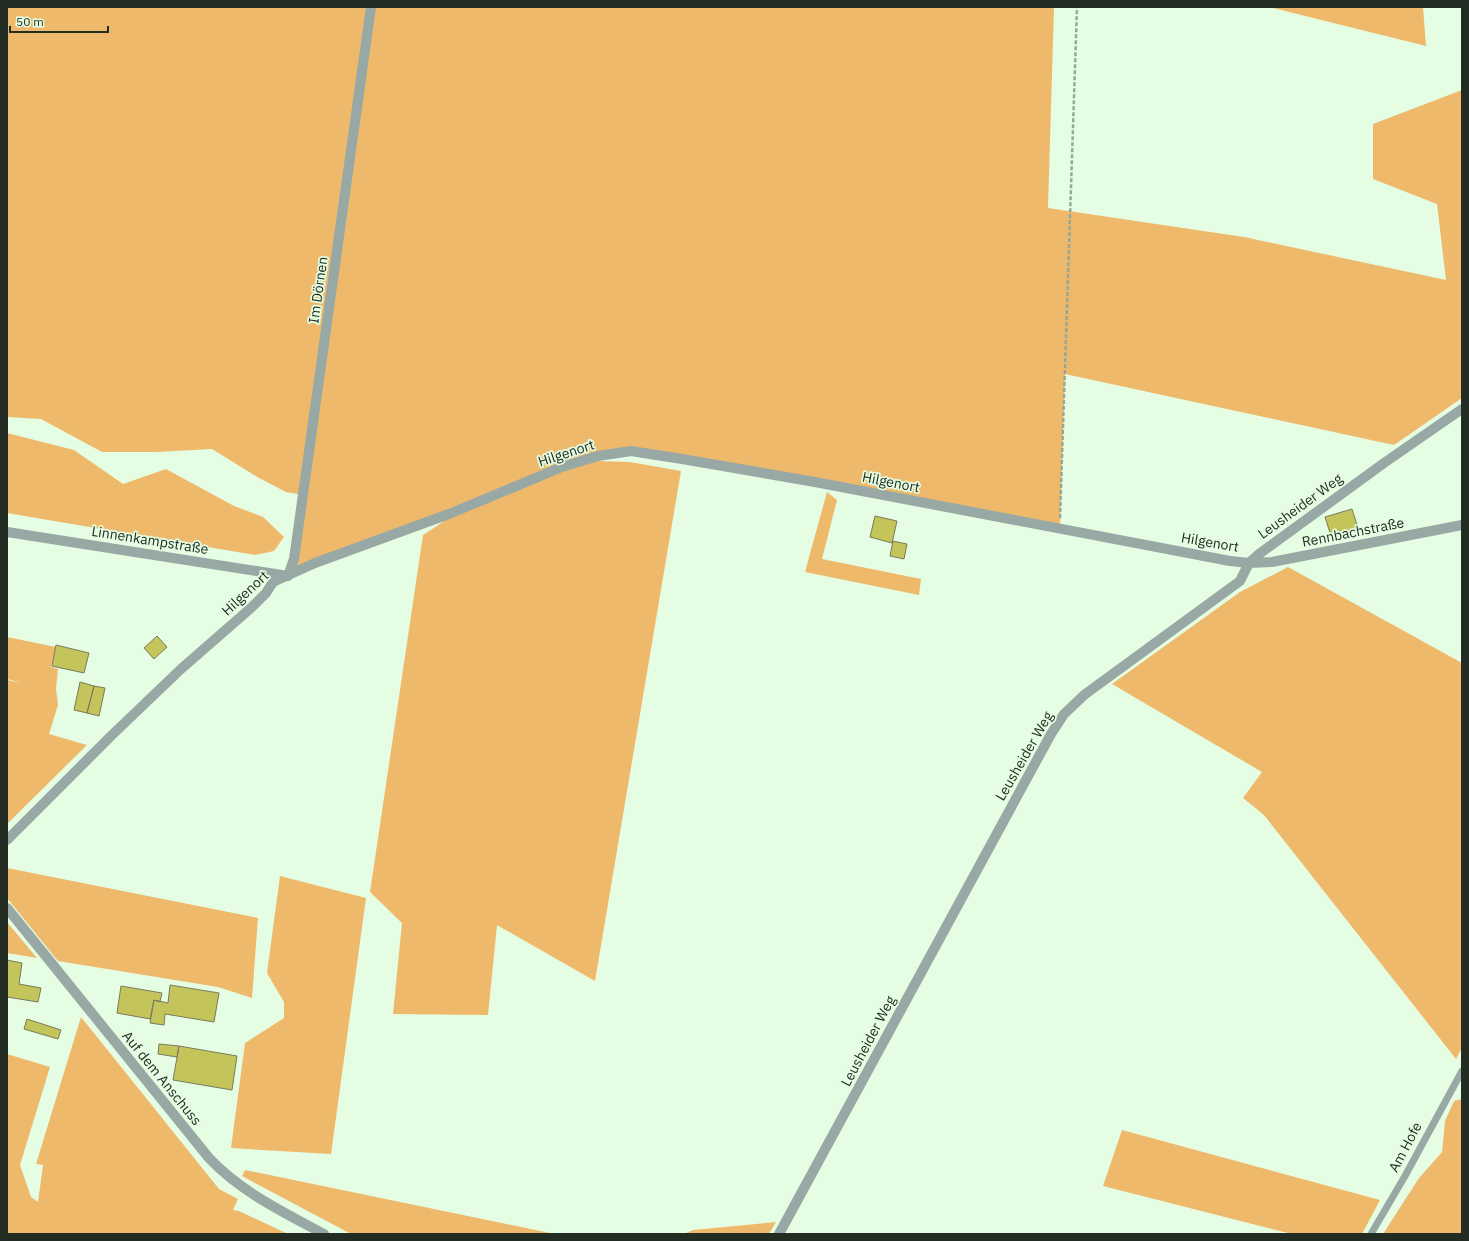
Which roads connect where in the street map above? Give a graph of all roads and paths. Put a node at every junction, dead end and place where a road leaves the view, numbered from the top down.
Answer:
1 (371, 7) edge
2 (1077, 7) edge
3 (1462, 409) edge
4 (1462, 525) edge
5 (1060, 528) junction
6 (7, 532) edge
7 (1250, 563) junction
8 (288, 576) junction
9 (7, 840) edge
10 (7, 908) edge
11 (1462, 1071) edge
12 (324, 1234) edge
13 (779, 1234) edge
14 (1371, 1234) edge

1 - 8 street, Im Dörnen
2 - 5 path
3 - 7 street, Leusheider Weg
4 - 7 street, Rennbachstraße
5 - 7 street, Hilgenort
5 - 8 street, Hilgenort
6 - 8 street, Linnenkampstraße
7 - 13 street, Leusheider Weg
8 - 9 street, Hilgenort
10 - 12 street, Auf dem Anschuss
11 - 14 lane, Am Hofe

